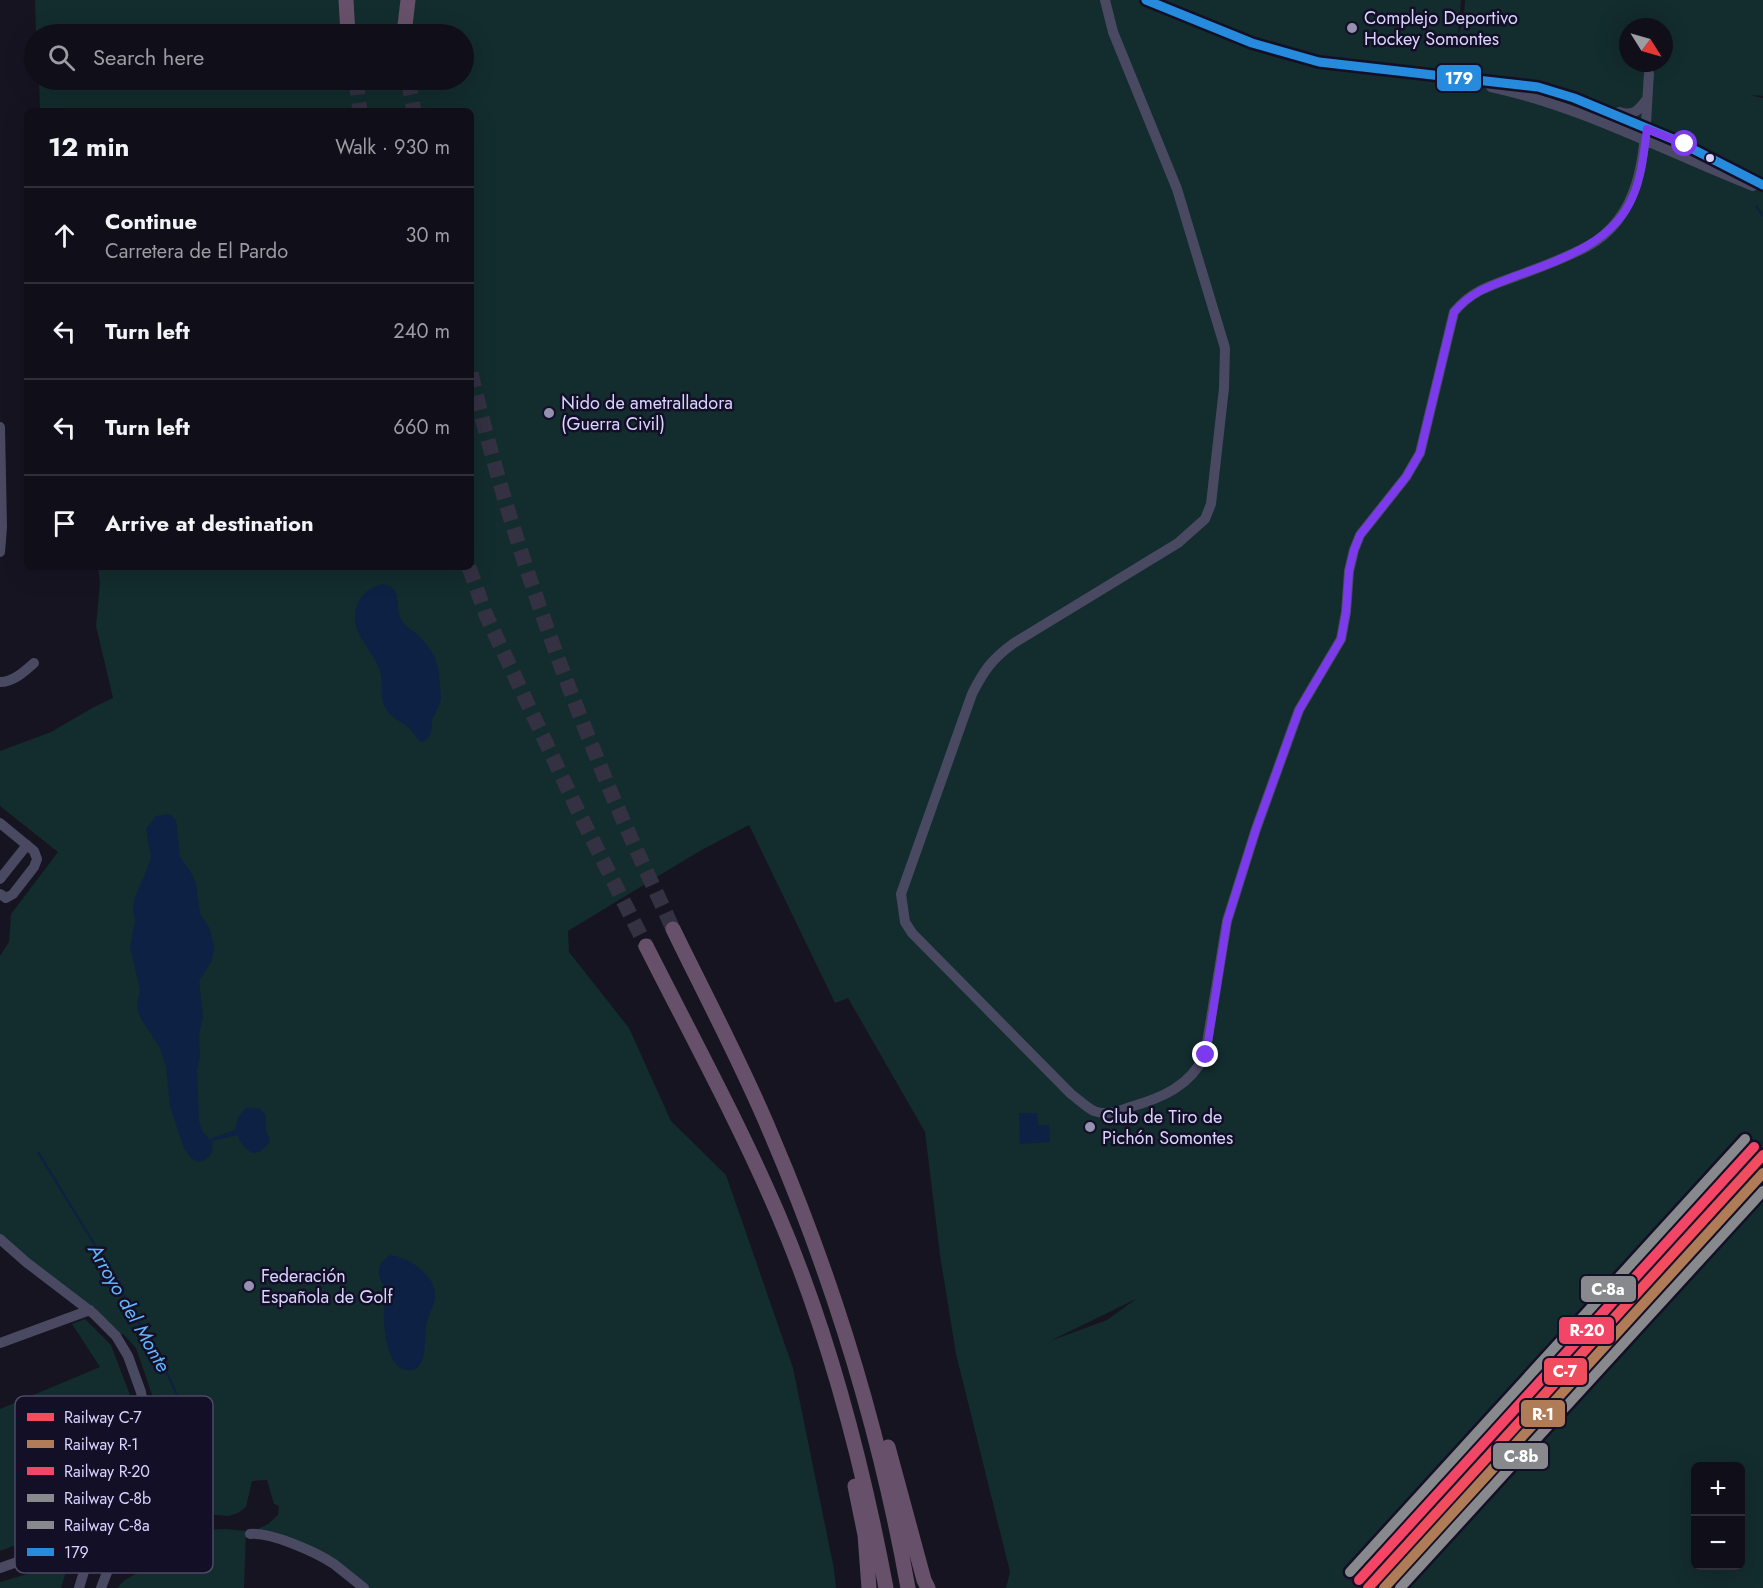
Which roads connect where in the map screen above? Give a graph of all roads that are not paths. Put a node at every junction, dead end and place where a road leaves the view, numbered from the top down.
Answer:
1 (346, 0) edge
2 (354, 0) edge
3 (403, 0) edge
4 (408, 0) edge
5 (1105, 0) edge
6 (1146, 0) edge
7 (347, 24) edge
8 (354, 24) edge
9 (404, 24) edge
10 (405, 24) edge
11 (1649, 74) dead end
12 (1446, 77) junction
13 (1574, 98) junction
14 (1647, 99) junction
15 (1646, 134) junction
16 (1763, 185) edge
17 (1763, 190) edge
18 (0, 427) edge
19 (0, 552) edge
20 (34, 663) dead end
21 (0, 682) edge
22 (0, 823) edge
23 (27, 845) junction
24 (0, 879) edge
25 (0, 894) edge
26 (673, 929) tunnel mouth
27 (646, 946) tunnel mouth
28 (0, 1239) edge
29 (90, 1310) junction
30 (843, 1328) junction
31 (0, 1343) edge
32 (830, 1359) junction
33 (141, 1396) edge
34 (250, 1534) dead end
35 (15, 1562) edge
36 (0, 1567) edge
37 (84, 1573) edge
38 (107, 1573) edge
39 (79, 1588) edge
40 (101, 1588) edge
41 (364, 1588) edge
42 (868, 1588) edge
43 (885, 1588) edge
44 (908, 1588) edge
45 (928, 1588) edge

1 - 7 highway
2 - 8 highway
3 - 9 highway
4 - 10 highway
5 - 15 street
6 - 12 street
11 - 14 street
12 - 13 street
12 - 15 street
13 - 14 street
13 - 15 street
14 - 15 street
15 - 16 street
15 - 17 street
18 - 19 street
20 - 21 street
22 - 23 street
23 - 24 street
23 - 25 street
26 - 30 highway
27 - 32 highway
28 - 29 street
29 - 31 street
29 - 33 street
30 - 44 highway
30 - 45 highway
32 - 42 highway
32 - 43 highway
34 - 41 street
35 - 36 street
37 - 39 street
38 - 40 street

